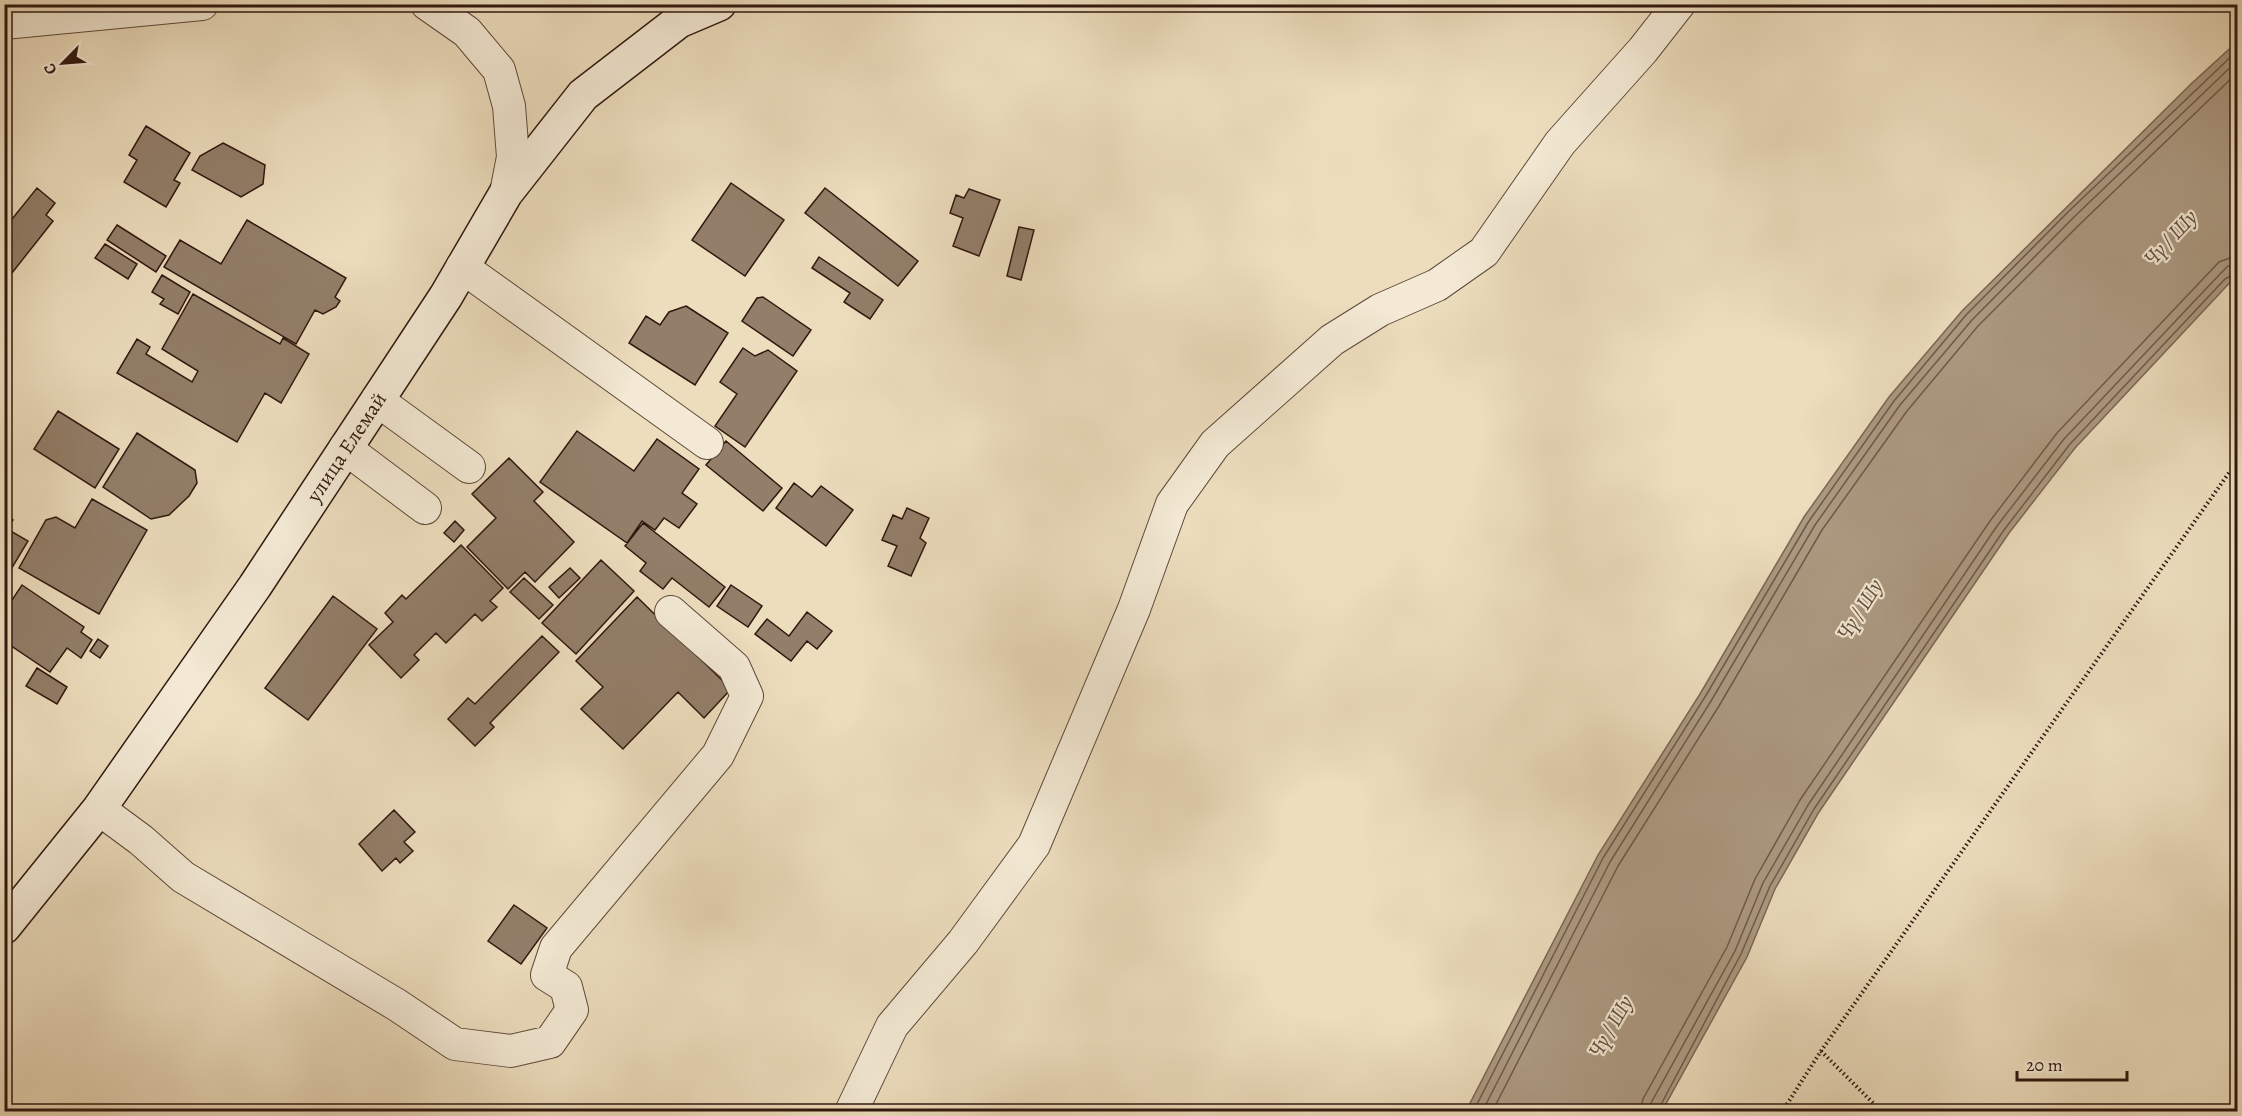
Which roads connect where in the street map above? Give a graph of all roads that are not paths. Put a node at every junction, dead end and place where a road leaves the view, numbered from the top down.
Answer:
1 (202, 4) edge
2 (427, 4) edge
3 (718, 4) edge
4 (1679, 4) edge
5 (81, 9) edge
6 (4, 23) edge
7 (506, 193) junction
8 (462, 267) junction
9 (377, 400) junction
10 (707, 443) dead end
11 (345, 448) junction
12 (469, 467) dead end
13 (425, 508) dead end
14 (671, 612) dead end
15 (99, 808) junction
16 (4, 927) edge
17 (850, 1112) edge

1 - 5 street
2 - 7 street
3 - 7 street, улица Елемай
4 - 17 street
5 - 6 street
7 - 8 street, улица Елемай
8 - 9 street, улица Елемай
8 - 10 street
9 - 11 street, улица Елемай
9 - 12 street
11 - 13 street
11 - 15 street, улица Елемай
14 - 15 street
15 - 16 street, улица Елемай

